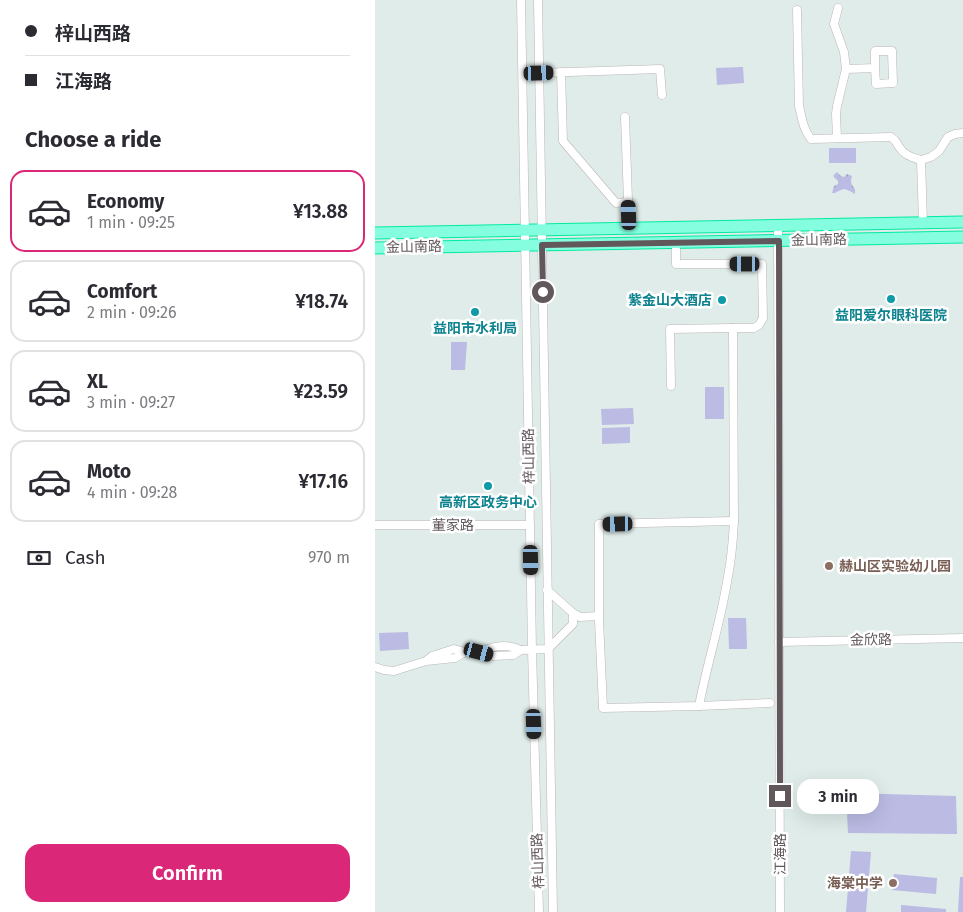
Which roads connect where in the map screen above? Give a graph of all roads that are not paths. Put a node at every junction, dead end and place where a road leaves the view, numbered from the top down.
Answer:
1 (521, 0) edge
2 (538, 0) edge
3 (837, 8) dead end
4 (797, 10) dead end
5 (522, 37) junction
6 (539, 37) junction
7 (875, 68) junction
8 (846, 69) junction
9 (561, 72) junction
10 (539, 73) junction
11 (662, 95) dead end
12 (625, 117) dead end
13 (963, 133) edge
14 (540, 138) junction
15 (837, 138) junction
16 (523, 139) junction
17 (921, 160) junction
18 (628, 202) junction
19 (963, 222) edge
20 (923, 223) junction
21 (779, 226) junction
22 (629, 228) junction
23 (525, 230) junction
24 (542, 230) junction
25 (375, 233) edge
26 (963, 237) edge
27 (779, 241) junction
28 (676, 242) junction
29 (525, 245) junction
30 (542, 245) junction
31 (375, 248) edge
32 (733, 328) junction
33 (671, 386) dead end
34 (734, 521) junction
35 (375, 525) edge
36 (530, 525) junction
37 (547, 590) junction
38 (573, 613) junction
39 (599, 618) junction
40 (573, 624) junction
41 (963, 638) edge
42 (779, 642) junction
43 (532, 649) junction
44 (548, 649) junction
45 (375, 667) edge
46 (770, 703) dead end
47 (699, 706) junction
48 (539, 912) edge
49 (553, 912) edge
50 (780, 912) edge

1 - 5 street, 梓山西路
2 - 6 street, 梓山西路
3 - 8 street
4 - 15 street
5 - 6 street
5 - 16 street, 梓山西路
6 - 10 street, 梓山西路
7 - 7 street
7 - 8 street
8 - 15 street
9 - 10 street
9 - 11 street
9 - 18 street
10 - 14 street, 梓山西路
12 - 18 street
13 - 17 street
14 - 16 street
14 - 24 street, 梓山西路
15 - 17 street
16 - 23 street, 梓山西路
17 - 20 street
18 - 22 street
19 - 20 highway, 金山南路
20 - 21 highway, 金山南路
21 - 22 highway, 金山南路
21 - 27 street, 江海路
22 - 24 highway, 金山南路
23 - 24 highway, 金山南路
23 - 25 highway, 金山南路
23 - 29 street, 梓山西路
24 - 30 street, 梓山西路
26 - 27 highway, 金山南路
27 - 28 highway, 金山南路
27 - 42 street, 江海路
28 - 30 highway, 金山南路
28 - 32 street
29 - 30 highway, 金山南路
29 - 31 highway, 金山南路
29 - 36 street, 梓山西路
30 - 37 street, 梓山西路
32 - 33 street
32 - 34 street
34 - 39 street
34 - 47 street
35 - 36 street, 董家路
36 - 43 street, 梓山西路
37 - 38 street
37 - 44 street, 梓山西路
38 - 39 street
38 - 40 street
39 - 40 street
39 - 47 street
40 - 44 street
41 - 42 street, 金欣路
42 - 50 street, 江海路
43 - 44 street
43 - 45 street
43 - 48 street, 梓山西路
44 - 49 street, 梓山西路
46 - 47 street

